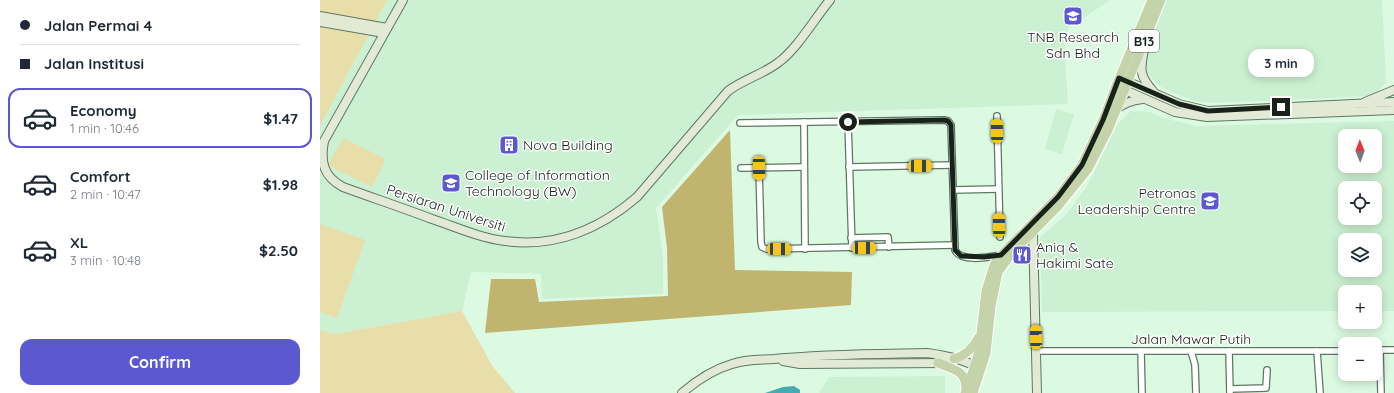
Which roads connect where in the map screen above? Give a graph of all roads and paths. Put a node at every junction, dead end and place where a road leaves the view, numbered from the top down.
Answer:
1 (403, 0) edge
2 (830, 0) edge
3 (1152, 0) edge
4 (1161, 0) edge
5 (320, 16) edge
6 (320, 22) edge
7 (386, 31) junction
8 (1147, 34) junction
9 (1122, 84) junction
10 (1394, 90) edge
11 (1155, 93) junction
12 (1146, 99) junction
13 (1394, 102) edge
14 (1360, 104) junction
15 (1116, 109) junction
16 (1394, 110) edge
17 (997, 116) dead end
18 (804, 122) junction
19 (848, 122) junction
20 (740, 124) dead end
21 (952, 165) junction
22 (804, 167) junction
23 (850, 167) junction
24 (741, 168) dead end
25 (759, 168) junction
26 (998, 189) junction
27 (953, 190) junction
28 (1034, 232) junction
29 (1000, 237) dead end
30 (851, 238) junction
31 (955, 245) junction
32 (889, 247) junction
33 (852, 248) junction
34 (805, 249) junction
35 (1001, 255) junction
36 (984, 257) junction
37 (993, 268) junction
38 (981, 332) junction
39 (1382, 350) edge
40 (1394, 350) edge
41 (1036, 351) junction
42 (1141, 351) junction
43 (1191, 351) junction
44 (1228, 351) junction
45 (1316, 351) junction
46 (1338, 351) edge
47 (844, 354) junction
48 (772, 359) junction
49 (954, 359) junction
50 (938, 362) junction
51 (845, 363) junction
52 (976, 368) junction
53 (1267, 370) dead end
54 (1380, 381) edge
55 (1230, 391) edge
56 (970, 392) edge
57 (682, 393) edge
58 (1037, 393) edge
59 (1142, 393) edge
60 (1196, 393) edge
61 (1320, 393) edge
62 (1381, 393) edge

1 - 7 street, Persiaran Universiti
2 - 7 street, Persiaran Universiti
3 - 9 main road, B13
4 - 8 main road, B13
5 - 7 street
6 - 7 street
8 - 9 main road, B13
8 - 11 street
9 - 11 street
9 - 12 street
9 - 15 main road, B13
9 - 35 main road, B13
10 - 14 street
11 - 14 street
12 - 15 street
12 - 16 street
13 - 14 street
15 - 28 main road, B13
17 - 26 street
18 - 19 street
18 - 20 street
18 - 22 street
19 - 21 street
19 - 23 street
21 - 23 street
21 - 27 street
22 - 25 street
22 - 34 street
23 - 30 street
24 - 25 street
25 - 34 street
26 - 27 street
26 - 29 street
27 - 31 street
28 - 41 street
28 - 52 main road, B13
30 - 32 street
30 - 33 street
31 - 32 street
31 - 36 street
32 - 33 street
33 - 34 street
35 - 36 street
35 - 37 main road, B13
36 - 37 street
37 - 38 main road, B13
38 - 49 main road
38 - 52 main road, B13
39 - 40 street
41 - 42 street, Jalan Mawar Putih
41 - 58 street
42 - 43 street, Jalan Mawar Putih
42 - 59 street
43 - 44 street, Jalan Mawar Putih
43 - 60 street
44 - 45 street, Jalan Mawar Putih
44 - 55 street
45 - 46 street, Jalan Mawar Putih
45 - 61 street
47 - 48 street
47 - 49 street
47 - 51 street
48 - 51 street
48 - 57 street
49 - 52 street
50 - 51 street
50 - 52 street
50 - 56 main road
52 - 56 main road, B13
52 - 56 main road, B13
53 - 55 street
54 - 62 street

